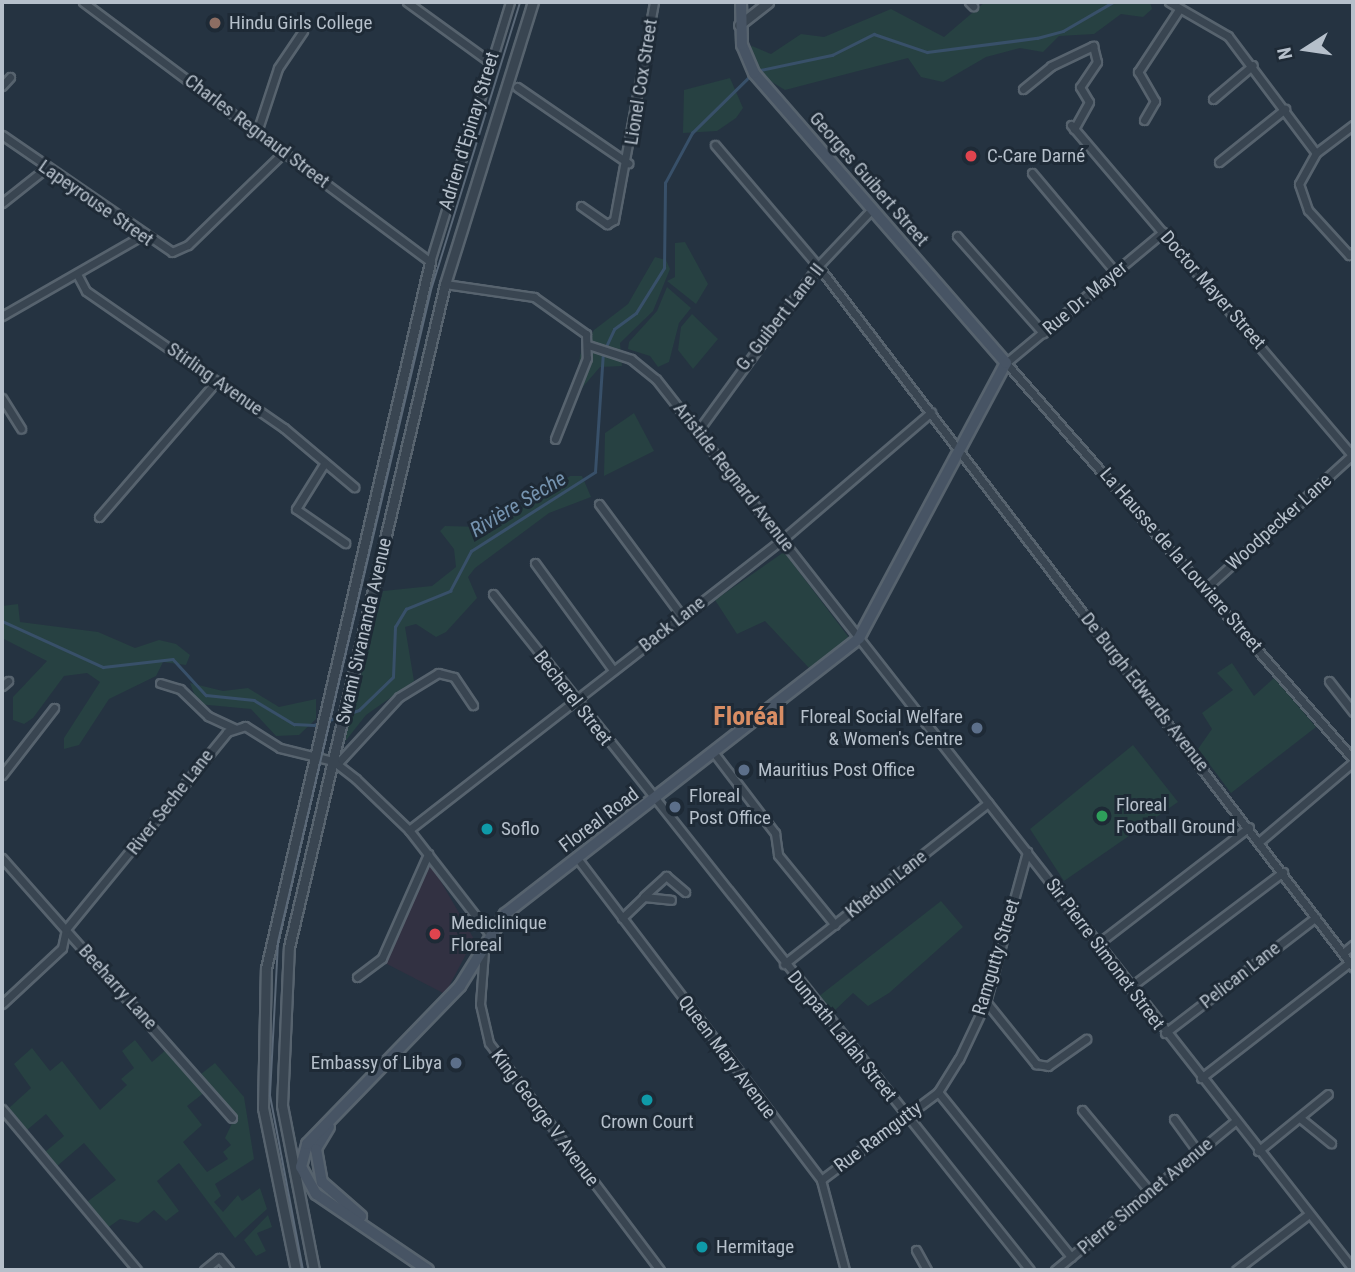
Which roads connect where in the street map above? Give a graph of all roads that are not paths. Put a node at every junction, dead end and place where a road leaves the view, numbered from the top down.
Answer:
1 (83, 2) edge
2 (407, 2) edge
3 (510, 2) edge
4 (533, 2) edge
5 (654, 2) edge
6 (741, 2) edge
7 (768, 2) edge
8 (1169, 2) edge
9 (1178, 11) junction
10 (739, 26) junction
11 (303, 30) dead end
12 (490, 62) junction
13 (1254, 65) junction
14 (10, 77) dead end
15 (2, 86) edge
16 (517, 87) dead end
17 (1023, 89) dead end
18 (1213, 99) dead end
19 (1285, 108) junction
20 (1144, 120) dead end
21 (1353, 125) edge
22 (257, 132) junction
23 (2, 135) edge
24 (715, 145) dead end
25 (285, 152) junction
26 (1316, 153) junction
27 (1219, 162) dead end
28 (628, 163) junction
29 (46, 168) junction
30 (1032, 173) dead end
31 (2, 202) edge
32 (582, 206) dead end
33 (872, 209) junction
34 (1163, 232) junction
35 (141, 236) junction
36 (957, 236) dead end
37 (1352, 256) edge
38 (430, 262) junction
39 (818, 266) junction
40 (1116, 272) junction
41 (77, 274) junction
42 (445, 284) junction
43 (2, 316) edge
44 (1043, 333) junction
45 (591, 345) junction
46 (1006, 363) junction
47 (217, 381) junction
48 (2, 398) edge
49 (930, 412) junction
50 (21, 429) dead end
51 (697, 432) junction
52 (555, 439) dead end
53 (961, 453) junction
54 (1353, 456) edge
55 (324, 464) junction
56 (354, 487) dead end
57 (599, 504) dead end
58 (99, 517) dead end
59 (783, 539) junction
60 (345, 543) dead end
61 (536, 563) dead end
62 (1206, 588) junction
63 (494, 594) dead end
64 (682, 616) junction
65 (859, 638) junction
66 (613, 670) junction
67 (1329, 681) dead end
68 (160, 683) dead end
69 (574, 701) junction
70 (474, 705) dead end
71 (54, 708) dead end
72 (1353, 712) edge
73 (234, 728) junction
74 (1350, 749) edge
75 (314, 750) junction
76 (714, 753) junction
77 (1353, 760) edge
78 (335, 762) junction
79 (2, 775) edge
80 (654, 800) junction
81 (988, 803) junction
82 (1249, 827) junction
83 (409, 830) junction
84 (1260, 841) junction
85 (1027, 852) junction
86 (428, 854) junction
87 (2, 858) edge
88 (577, 858) junction
89 (1283, 872) junction
90 (685, 892) dead end
91 (644, 897) junction
92 (671, 900) dead end
93 (1316, 916) junction
94 (622, 918) junction
95 (835, 925) junction
96 (66, 929) junction
97 (489, 933) junction
98 (1096, 945) junction
99 (1353, 945) edge
100 (484, 947) junction
101 (1343, 953) junction
102 (784, 964) junction
103 (1352, 965) edge
104 (357, 977) dead end
105 (1129, 988) junction
106 (986, 1002) junction
107 (2, 1004) edge
108 (1165, 1033) junction
109 (1086, 1039) dead end
110 (959, 1059) joint
111 (1201, 1079) junction
112 (938, 1092) junction
113 (1328, 1094) dead end
114 (348, 1101) junction
115 (2, 1109) edge
116 (1082, 1110) dead end
117 (906, 1115) junction
118 (232, 1118) dead end
119 (1300, 1118) junction
120 (1174, 1119) dead end
121 (1235, 1121) junction
122 (1331, 1143) dead end
123 (1258, 1150) junction
124 (1198, 1152) junction
125 (821, 1180) junction
126 (1150, 1192) junction
127 (1310, 1214) junction
128 (386, 1236) junction
129 (916, 1250) dead end
130 (1071, 1256) junction
131 (1353, 1269) edge
132 (137, 1270) edge
133 (204, 1270) edge
134 (229, 1270) edge
135 (296, 1270) edge
136 (314, 1270) edge
137 (428, 1270) edge
138 (660, 1270) edge
139 (845, 1270) edge
140 (927, 1270) edge
141 (1030, 1270) edge
142 (1055, 1270) edge
143 (1236, 1270) edge

1 - 22 street, Charles Regnaud Street
2 - 12 street
3 - 12 street, Adrien d'Epinay Street
4 - 42 street, Swami Sivananda Avenue
5 - 28 street, Lionel Cox Street
6 - 10 main road, Georges Guibert Street
7 - 10 street
8 - 9 street
9 - 13 street
9 - 20 street
10 - 33 main road, Georges Guibert Street
11 - 22 street
12 - 38 street, Adrien d'Epinay Street
13 - 18 street
13 - 19 street
14 - 15 street
16 - 28 street, Lionel Cox Street
17 - 34 street, Doctor Mayer Street
19 - 26 street
19 - 27 street
21 - 26 street
22 - 25 street, Charles Regnaud Street
23 - 29 street, Lapeyrouse Street
24 - 39 street, De Burgh Edwards Avenue
25 - 35 street, Lapeyrouse Street
25 - 38 street, Charles Regnaud Street
26 - 37 street
28 - 32 street, Lionel Cox Street
29 - 31 street
29 - 35 street, Lapeyrouse Street
30 - 40 street
33 - 39 street, G. Guibert Lane II
33 - 46 main road, Georges Guibert Street
34 - 40 street, Rue Dr. Mayer
34 - 54 street, Doctor Mayer Street
35 - 41 street
36 - 44 street
38 - 75 street
39 - 49 street, De Burgh Edwards Avenue
39 - 51 street, G. Guibert Lane II
40 - 44 street, Rue Dr. Mayer
41 - 43 street
41 - 47 street, Stirling Avenue
42 - 45 street
42 - 78 street, Swami Sivananda Avenue
44 - 46 street, Rue Dr. Mayer
45 - 51 street, Aristide Regnard Avenue
45 - 52 street
46 - 53 main road, Floreal Road
46 - 62 street, La Hausse de la Louviere Street
47 - 55 street, Stirling Avenue
47 - 58 street
48 - 50 street
49 - 53 street, De Burgh Edwards Avenue
49 - 59 street, Back Lane
51 - 59 street, Aristide Regnard Avenue
53 - 65 main road, Floreal Road
53 - 82 street, De Burgh Edwards Avenue
54 - 62 street, Woodpecker Lane
55 - 56 street, Stirling Avenue
55 - 60 street
57 - 64 street
59 - 64 street, Back Lane
59 - 65 street, Aristide Regnard Avenue
61 - 66 street
62 - 74 street, La Hausse de la Louviere Street
63 - 69 street, Becherel Street
64 - 66 street, Back Lane
65 - 76 main road, Floreal Road
65 - 81 street, Sir Pierre Simonet Street
66 - 69 street, Back Lane
67 - 72 street
68 - 73 street
69 - 80 street, Becherel Street
69 - 83 street, Back Lane
70 - 78 street
71 - 79 street
73 - 75 street
73 - 96 street, River Seche Lane
74 - 77 street, La Hausse de la Louviere Street
75 - 78 street
75 - 135 street
76 - 80 main road, Floreal Road
76 - 95 street
77 - 84 street
78 - 83 street
78 - 136 street, Swami Sivananda Avenue
80 - 88 main road, Floreal Road
80 - 102 street, Dunpath Lallah Street
81 - 85 street, Sir Pierre Simonet Street
81 - 95 street, Khedun Lane
82 - 84 street, De Burgh Edwards Avenue
82 - 98 street
83 - 86 street
84 - 89 street, De Burgh Edwards Avenue
85 - 98 street, Sir Pierre Simonet Street
85 - 106 street, Ramgutty Street
86 - 97 street
86 - 104 street
87 - 96 street, Beeharry Lane
88 - 94 street, Queen Mary Avenue
88 - 97 main road, Floreal Road
89 - 93 street, De Burgh Edwards Avenue
89 - 105 street
90 - 91 street
91 - 92 street
91 - 94 street
93 - 101 street, De Burgh Edwards Avenue
93 - 108 street, Pelican Lane
94 - 125 street, Queen Mary Avenue
95 - 102 street, Khedun Lane
96 - 107 street, River Seche Lane
96 - 118 street, Beeharry Lane
97 - 100 main road, Floreal Road
98 - 105 street, Sir Pierre Simonet Street
99 - 101 street
100 - 114 main road, Floreal Road
100 - 138 street, King George V Avenue
101 - 103 street, De Burgh Edwards Avenue
102 - 117 street, Dunpath Lallah Street
103 - 111 street
105 - 108 street, Sir Pierre Simonet Street
106 - 109 street
106 - 110 street, Ramgutty Street
108 - 111 street, Sir Pierre Simonet Street
110 - 112 street, Rue Ramgutty
111 - 121 street, Sir Pierre Simonet Street
112 - 117 street, Rue Ramgutty
112 - 130 street
113 - 119 street
114 - 128 main road
114 - 128 main road, Floreal Road
115 - 132 street
116 - 126 street
117 - 125 street, Rue Ramgutty
117 - 141 street, Dunpath Lallah Street
119 - 122 street
119 - 123 street
120 - 124 street
121 - 123 street, Sir Pierre Simonet Street
121 - 124 street, Pierre Simonet Avenue
123 - 127 street, Sir Pierre Simonet Street
124 - 126 street, Pierre Simonet Avenue
125 - 139 street, Queen Mary Avenue
126 - 130 street, Pierre Simonet Avenue
127 - 131 street, Sir Pierre Simonet Street
127 - 143 street
128 - 137 main road, Floreal Road
129 - 140 street
130 - 142 street, Pierre Simonet Avenue
133 - 134 street

